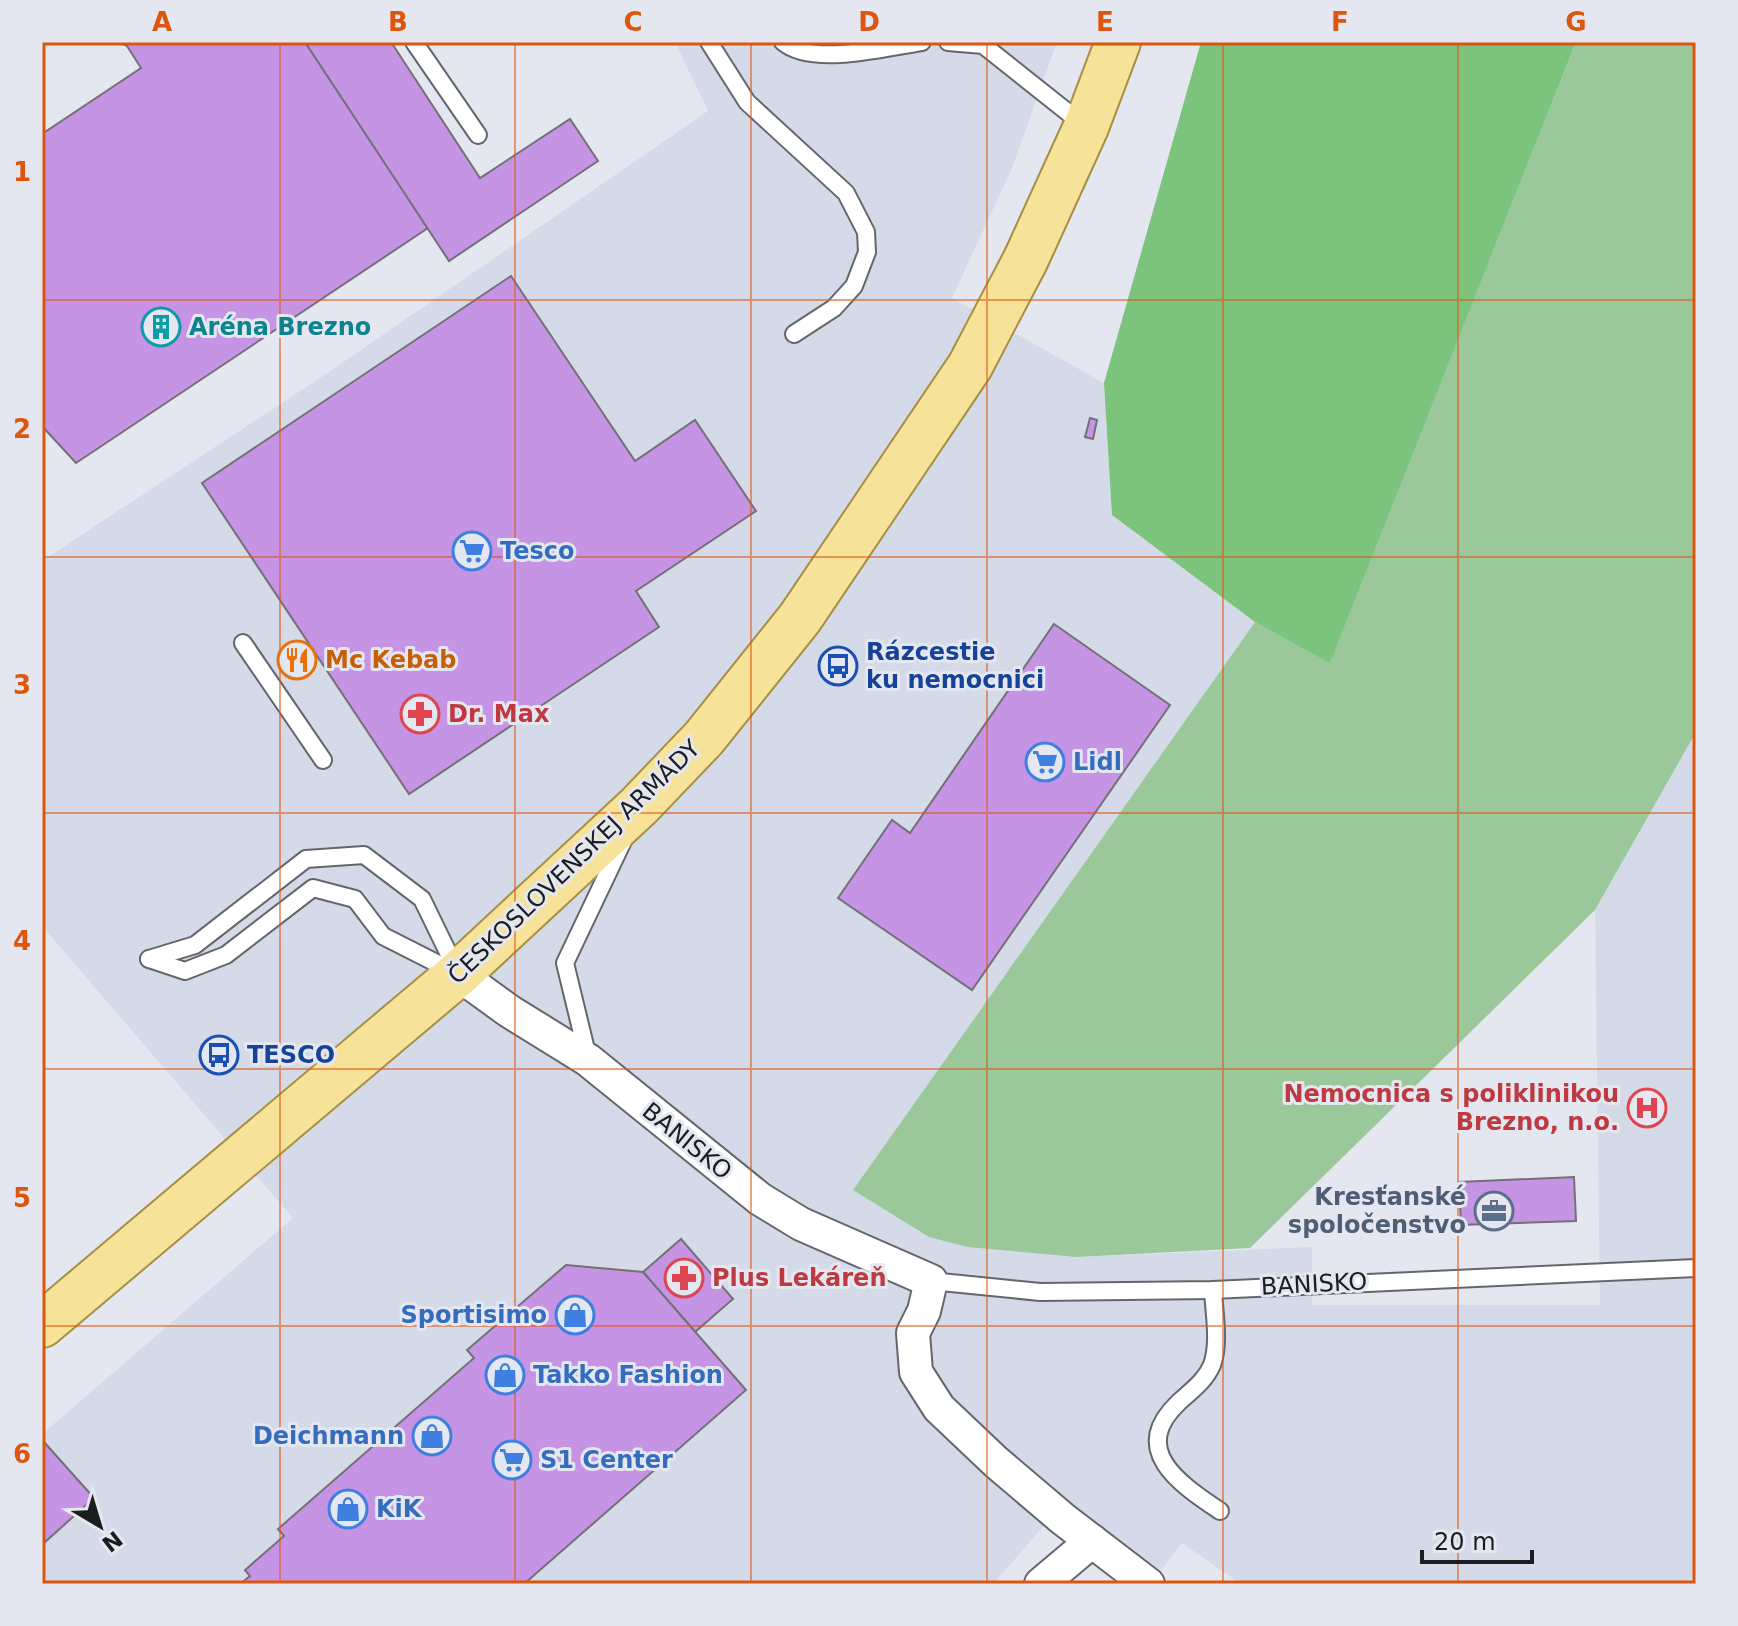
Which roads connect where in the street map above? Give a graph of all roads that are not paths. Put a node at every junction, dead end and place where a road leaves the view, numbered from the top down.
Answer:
1 (414, 42) edge
2 (709, 42) edge
3 (783, 42) edge
4 (922, 42) edge
5 (948, 42) edge
6 (1118, 42) edge
7 (983, 43) edge
8 (1086, 127) junction
9 (478, 135) dead end
10 (794, 334) dead end
11 (243, 643) dead end
12 (323, 760) dead end
13 (639, 806) junction
14 (458, 974) junction
15 (588, 1060) junction
16 (1696, 1268) edge
17 (931, 1281) junction
18 (1213, 1290) junction
19 (42, 1325) edge
20 (1220, 1511) dead end
21 (1092, 1541) junction
22 (1041, 1584) edge
23 (1148, 1584) edge

1 - 9 lane
2 - 10 lane
3 - 4 lane
5 - 7 lane
6 - 8 main road, ČESKOSLOVENSKEJ ARMÁDY
7 - 8 lane
8 - 13 main road, ČESKOSLOVENSKEJ ARMÁDY
11 - 12 lane
13 - 14 main road, ČESKOSLOVENSKEJ ARMÁDY
13 - 15 lane
14 - 14 lane
14 - 15 street, BANISKO
14 - 19 main road, ČESKOSLOVENSKEJ ARMÁDY
15 - 17 street, BANISKO
16 - 18 lane, BANISKO
17 - 18 lane, BANISKO
17 - 21 street
18 - 20 lane
21 - 22 street
21 - 23 street

